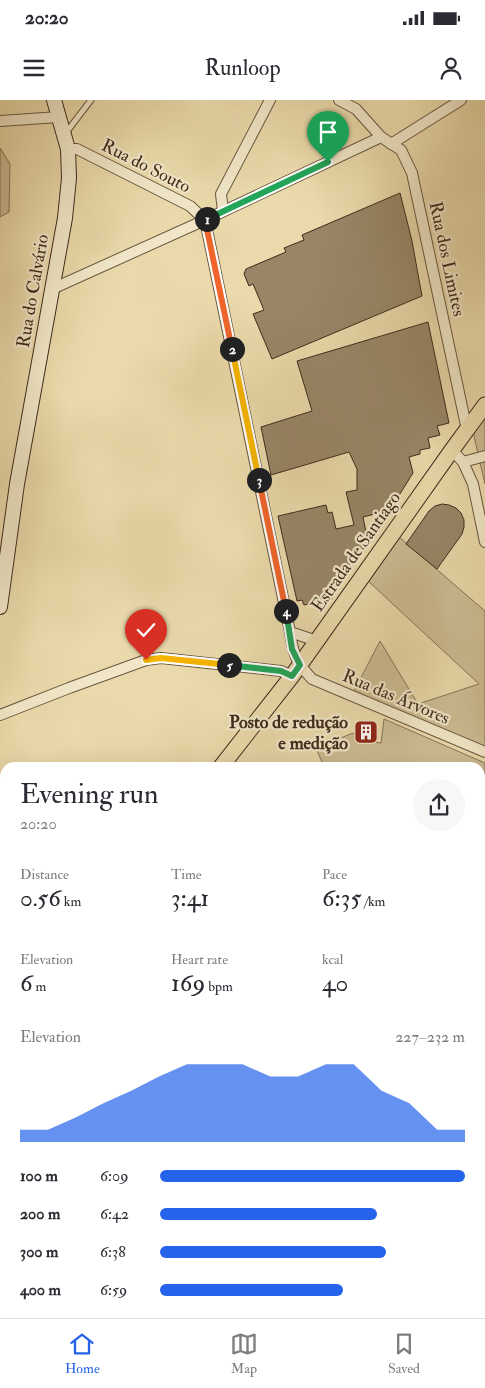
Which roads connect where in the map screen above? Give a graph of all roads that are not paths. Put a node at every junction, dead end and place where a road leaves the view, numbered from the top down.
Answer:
1 (54, 100) edge
2 (91, 100) edge
3 (270, 100) edge
4 (339, 100) edge
5 (461, 100) edge
6 (59, 117) junction
7 (0, 121) edge
8 (64, 134) junction
9 (381, 137) junction
10 (391, 144) junction
11 (68, 149) junction
12 (224, 211) junction
13 (205, 220) junction
14 (52, 289) junction
15 (485, 405) edge
16 (467, 430) junction
17 (452, 450) junction
18 (485, 456) edge
19 (463, 462) junction
20 (485, 542) edge
21 (0, 607) edge
22 (290, 632) junction
23 (317, 641) junction
24 (296, 671) junction
25 (0, 715) edge
26 (485, 752) edge
27 (225, 762) edge

1 - 6 main road, Rua do Calvário
2 - 8 lane
3 - 12 street
4 - 9 street, Rua dos Limites
5 - 10 street
6 - 7 street
6 - 8 main road, Rua do Calvário
8 - 11 main road, Rua do Calvário
9 - 10 street, Rua dos Limites
9 - 12 street
10 - 16 street, Rua dos Limites
11 - 13 street, Rua do Souto
11 - 14 main road, Rua do Calvário
12 - 13 street
13 - 14 street
13 - 22 street
14 - 21 main road, Rua do Calvário
15 - 16 main road, Estrada de Santiago
16 - 17 main road, Estrada de Santiago
17 - 19 street
17 - 23 main road, Estrada de Santiago
18 - 19 street
19 - 20 street
22 - 23 street
22 - 24 street
23 - 24 main road, Estrada de Santiago
24 - 25 street
24 - 26 street, Rua das Árvores
24 - 27 main road, Estrada de Santiago

